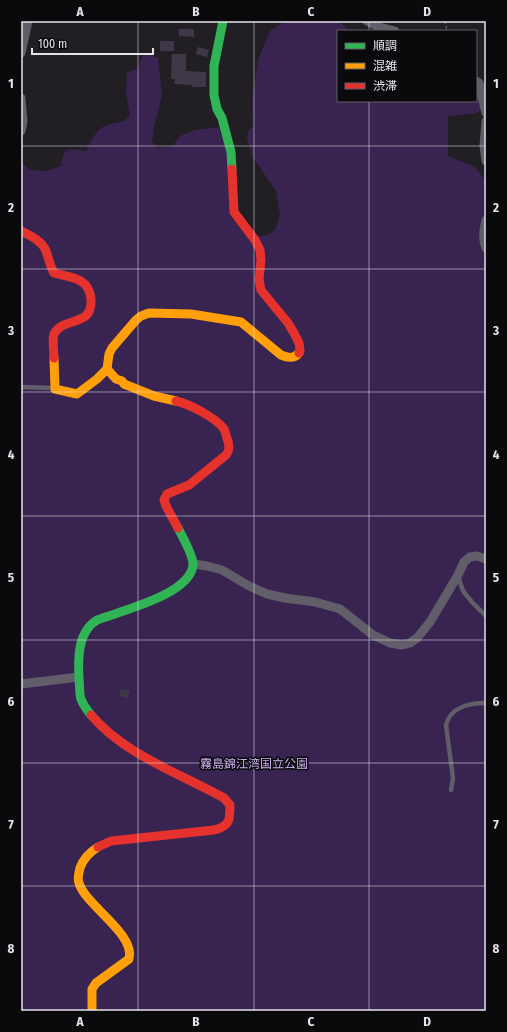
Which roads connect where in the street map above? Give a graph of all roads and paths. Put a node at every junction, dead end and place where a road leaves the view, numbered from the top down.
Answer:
1 (28, 21) edge
2 (223, 21) edge
3 (367, 21) edge
4 (391, 30) edge
5 (21, 53) edge
6 (477, 82) edge
7 (21, 98) edge
8 (486, 112) edge
9 (486, 121) edge
10 (21, 131) edge
11 (486, 161) edge
12 (486, 220) edge
13 (21, 231) edge
14 (486, 248) edge
15 (107, 369) junction
16 (21, 387) edge
17 (55, 388) junction
18 (486, 559) edge
19 (194, 564) junction
20 (458, 575) junction
21 (486, 616) edge
22 (79, 677) junction
23 (21, 684) edge
24 (486, 703) edge
25 (451, 790) dead end
26 (92, 1011) edge

1 - 5 street
2 - 15 street
3 - 4 street
6 - 8 street
7 - 10 street
9 - 11 street
12 - 14 street
13 - 17 street
15 - 17 street
15 - 19 street
16 - 17 lane
18 - 20 street
19 - 20 street
19 - 22 street
20 - 21 lane
22 - 23 street
22 - 26 street
24 - 25 lane

